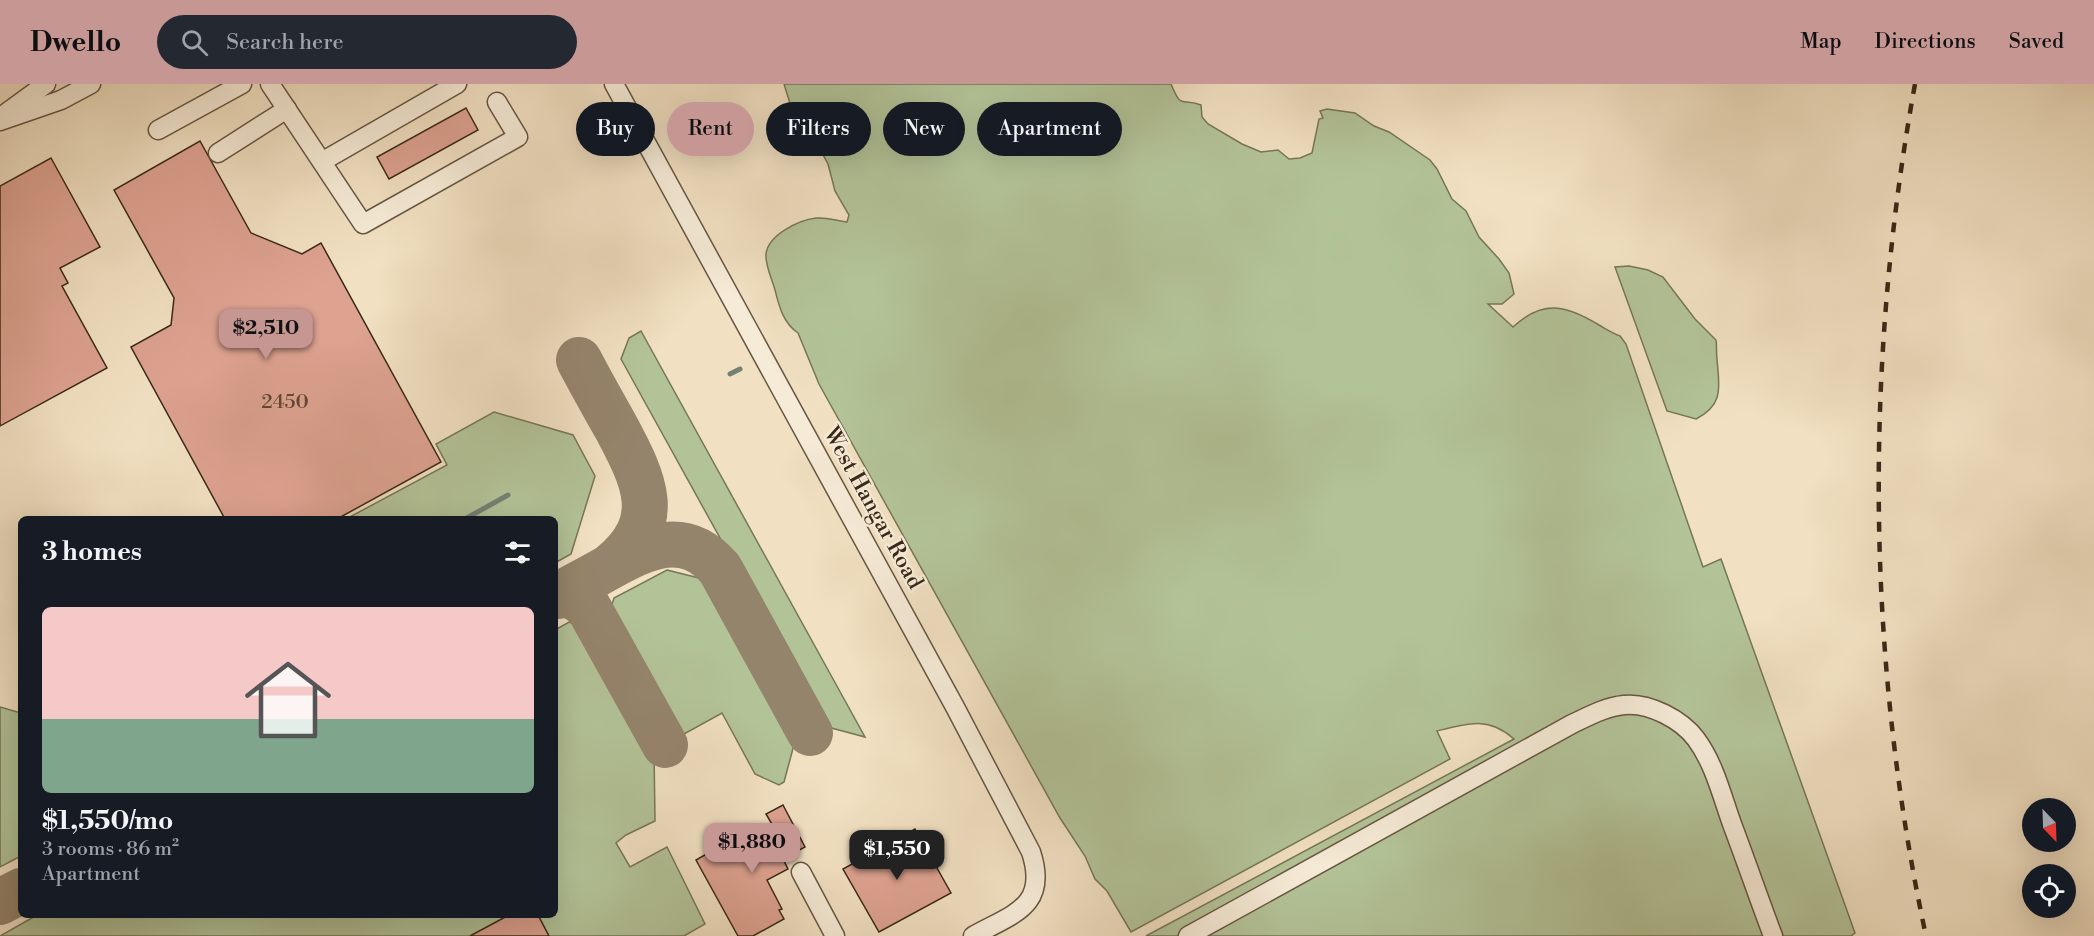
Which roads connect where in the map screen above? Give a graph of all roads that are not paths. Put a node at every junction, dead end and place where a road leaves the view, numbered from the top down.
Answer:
1 (46, 84) edge
2 (91, 84) edge
3 (242, 84) edge
4 (270, 84) edge
5 (457, 84) edge
6 (614, 84) edge
7 (497, 102) dead end
8 (287, 109) junction
9 (0, 119) edge
10 (158, 130) dead end
11 (218, 153) dead end
12 (323, 161) junction
13 (801, 872) dead end
14 (835, 936) edge
15 (973, 936) edge
16 (1188, 936) edge
17 (1773, 936) edge

1 - 9 street
2 - 9 street
3 - 10 street
4 - 8 street
5 - 12 street
6 - 15 street, West Hangar Road
7 - 12 street
8 - 11 street
8 - 12 street
13 - 14 street
16 - 17 street

